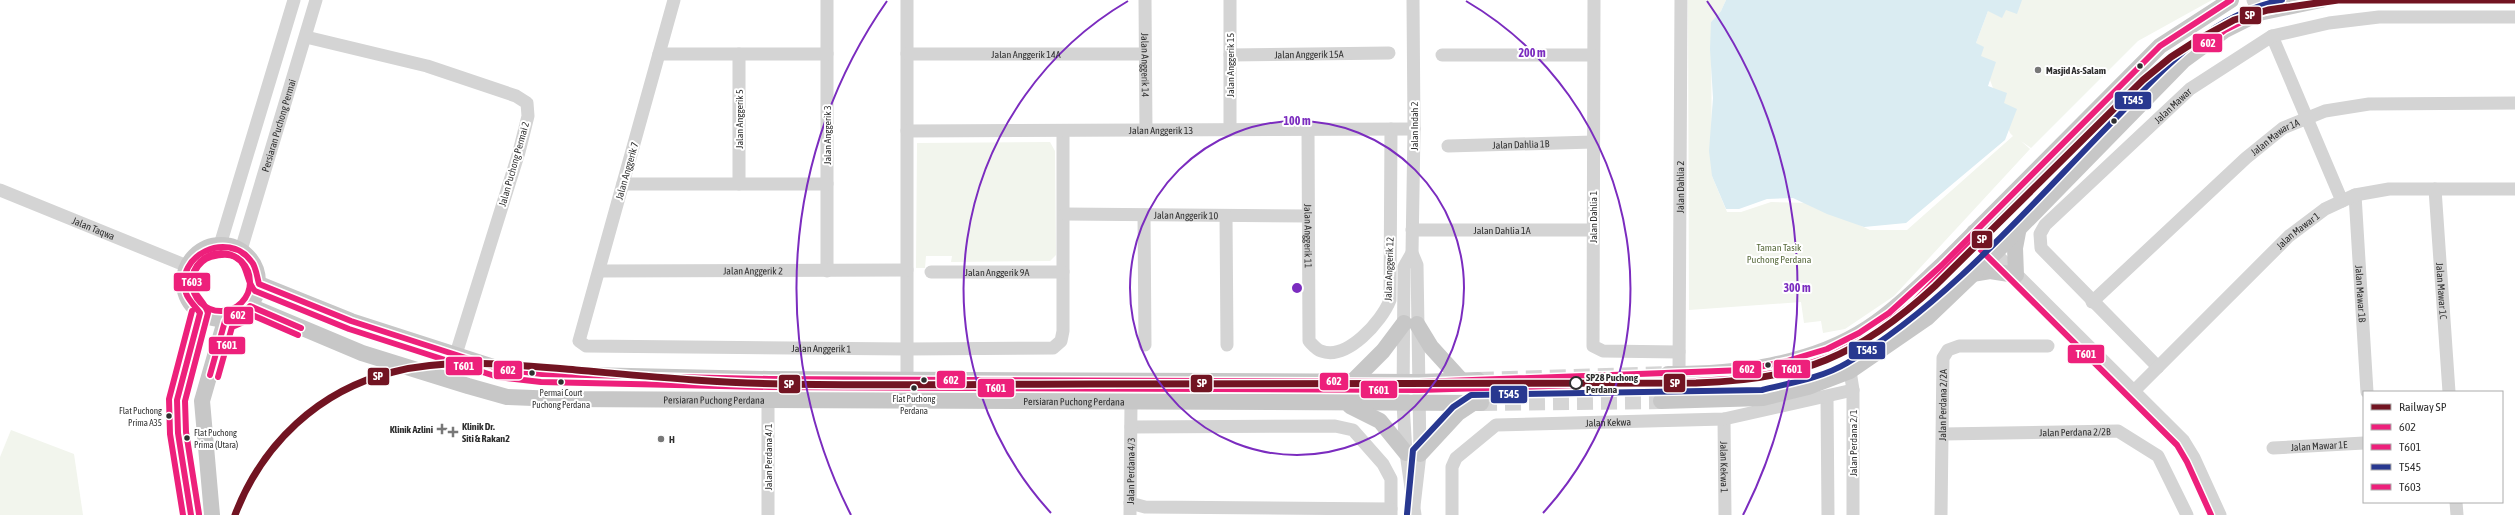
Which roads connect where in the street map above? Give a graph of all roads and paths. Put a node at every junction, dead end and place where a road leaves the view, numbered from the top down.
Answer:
1 (294, 0) edge
2 (316, 0) edge
3 (674, 0) edge
4 (828, 0) edge
5 (907, 0) edge
6 (1145, 0) edge
7 (1230, 0) edge
8 (1413, 0) edge
9 (1594, 0) edge
10 (1681, 0) edge
11 (2231, 0) edge
12 (2321, 0) edge
13 (2256, 7) edge
14 (2515, 17) edge
15 (2272, 36) junction
16 (306, 37) junction
17 (1389, 53) dead end
18 (660, 54) junction
19 (739, 54) junction
20 (828, 54) junction
21 (907, 54) junction
22 (1145, 54) junction
23 (1230, 55) junction
24 (1442, 55) dead end
25 (1593, 55) junction
26 (2515, 103) edge
27 (2307, 118) junction
28 (1391, 129) junction
29 (1414, 129) junction
30 (1146, 130) junction
31 (1230, 130) junction
32 (1308, 130) junction
33 (1063, 131) junction
34 (907, 132) junction
35 (1593, 142) junction
36 (1448, 146) dead end
37 (623, 184) junction
38 (739, 184) junction
39 (828, 184) junction
40 (2435, 189) junction
41 (2515, 189) edge
42 (0, 190) edge
43 (2355, 195) junction
44 (2342, 201) junction
45 (1065, 214) junction
46 (1144, 215) junction
47 (1226, 216) junction
48 (1308, 216) junction
49 (2019, 226) junction
50 (1412, 230) junction
51 (1592, 230) junction
52 (1973, 231) junction
53 (220, 245) junction
54 (241, 250) junction
55 (1995, 253) junction
56 (188, 266) junction
57 (907, 270) junction
58 (599, 271) junction
59 (828, 271) junction
60 (931, 272) dead end
61 (1063, 272) junction
62 (1972, 274) junction
63 (2016, 275) junction
64 (259, 284) junction
65 (2092, 302) junction
66 (250, 306) junction
67 (200, 313) junction
68 (224, 321) junction
69 (1410, 324) junction
70 (579, 341) joint
71 (1309, 341) joint
72 (1145, 345) dead end
73 (1227, 345) dead end
74 (2048, 346) dead end
75 (907, 349) junction
76 (1679, 352) junction
77 (456, 354) junction
78 (2158, 367) junction
79 (1850, 371) junction
80 (1674, 374) joint
81 (907, 380) junction
82 (1461, 380) junction
83 (1478, 380) tunnel mouth
84 (1353, 381) junction
85 (1403, 381) junction
86 (1419, 382) junction
87 (1853, 390) junction
88 (2135, 390) junction
89 (2367, 391) edge
90 (2449, 391) edge
91 (1827, 397) junction
92 (768, 399) junction
93 (1661, 401) tunnel mouth
94 (1131, 402) junction
95 (1343, 403) junction
96 (1403, 404) junction
97 (1419, 404) junction
98 (1724, 419) junction
99 (1131, 427) junction
100 (1943, 434) junction
101 (2363, 443) edge
102 (2273, 448) dead end
103 (1413, 453) junction
104 (2456, 503) edge
105 (1130, 509) edge
106 (1414, 510) edge
107 (1391, 512) edge
108 (191, 515) edge
109 (212, 515) edge
110 (768, 515) edge
111 (1452, 515) edge
112 (1725, 515) edge
113 (1828, 515) edge
114 (1853, 515) edge
115 (1941, 515) edge
116 (2187, 515) edge
117 (2220, 515) edge
118 (2457, 515) edge

1 - 53 street
2 - 16 street, Persiaran Puchong Permai
3 - 18 street, Jalan Anggerik 7
4 - 20 street, Jalan Anggerik 3
5 - 21 street
6 - 22 street, Jalan Anggerik 14
7 - 23 street, Jalan Anggerik 15
8 - 29 street, Jalan Indah 2
9 - 25 street, Jalan Dahlia 1
10 - 76 street, Jalan Dahlia 2
11 - 52 main road
12 - 13 main road
13 - 49 main road
14 - 15 street, Jalan Mawar
15 - 27 street
15 - 65 street, Jalan Mawar
16 - 54 street, Persiaran Puchong Permai
16 - 77 street, Jalan Puchong Permai 2
17 - 23 street, Jalan Anggerik 15A
18 - 19 street
18 - 37 street, Jalan Anggerik 7
19 - 20 street
19 - 38 street, Jalan Anggerik 5
20 - 39 street, Jalan Anggerik 3
21 - 22 street, Jalan Anggerik 14A
21 - 34 street
22 - 30 street, Jalan Anggerik 14
23 - 31 street, Jalan Anggerik 15
24 - 25 street
25 - 35 street, Jalan Dahlia 1
26 - 27 street, Jalan Mawar 1A
27 - 44 street
27 - 65 street, Jalan Mawar 1A
28 - 29 street, Jalan Anggerik 13
28 - 32 street, Jalan Anggerik 13
28 - 71 street, Jalan Anggerik 12
29 - 50 street, Jalan Indah 2
30 - 31 street, Jalan Anggerik 13
30 - 33 street, Jalan Anggerik 13
31 - 32 street, Jalan Anggerik 13
32 - 48 street, Jalan Anggerik 11
33 - 34 street, Jalan Anggerik 13
33 - 45 street
34 - 57 street
35 - 36 street, Jalan Dahlia 1B
35 - 51 street, Jalan Dahlia 1
37 - 38 street
37 - 58 street, Jalan Anggerik 7
38 - 39 street
39 - 59 street, Jalan Anggerik 3
40 - 41 street, Jalan Mawar 1
40 - 43 street, Jalan Mawar 1
40 - 90 street, Jalan Mawar 1C
42 - 56 street, Jalan Taqwa
43 - 44 street, Jalan Mawar 1
43 - 89 street, Jalan Mawar 1B
44 - 78 street, Jalan Mawar 1
45 - 46 street, Jalan Anggerik 10
45 - 61 street
46 - 47 street, Jalan Anggerik 10
46 - 72 street
47 - 48 street, Jalan Anggerik 10
47 - 73 street
48 - 71 street, Jalan Anggerik 11
49 - 55 main road
49 - 63 main road
50 - 51 street, Jalan Dahlia 1A
50 - 69 street, Jalan Indah 2
51 - 76 street, Jalan Dahlia 1
52 - 55 street
52 - 80 main road
53 - 54 main road
53 - 56 main road
54 - 64 main road
55 - 62 main road
55 - 63 street
56 - 67 main road
57 - 59 street, Jalan Anggerik 2
57 - 75 street
58 - 59 street, Jalan Anggerik 2
58 - 70 street, Jalan Anggerik 7
60 - 61 street, Jalan Anggerik 9A
61 - 75 street, Jalan Anggerik 1
62 - 63 main road
62 - 79 main road
63 - 88 street
64 - 66 main road
64 - 77 main road, Persiaran Puchong Perdana
65 - 78 street, Jalan Mawar
66 - 68 main road
66 - 92 main road, Persiaran Puchong Perdana
67 - 68 main road
67 - 108 main road
68 - 109 main road
69 - 82 main road
69 - 84 main road
69 - 85 street, Jalan Indah 2
69 - 86 street, Jalan Indah 2
70 - 75 street, Jalan Anggerik 1
74 - 100 street, Jalan Perdana 2/2A
75 - 81 street
76 - 80 street, Jalan Dahlia 2
77 - 81 main road, Persiaran Puchong Perdana
78 - 88 street, Jalan Mawar 1
79 - 87 street, Jalan Perdana 2/1
79 - 93 main road
81 - 84 main road, Persiaran Puchong Perdana
82 - 83 main road, Persiaran Puchong Perdana
82 - 86 main road, Persiaran Puchong Perdana
84 - 85 main road, Persiaran Puchong Perdana
85 - 86 main road, Persiaran Puchong Perdana
85 - 96 street, Jalan Indah 2
86 - 97 street, Jalan Indah 2
87 - 91 street, Jalan Kekwa
87 - 114 street, Jalan Perdana 2/1
88 - 117 street
91 - 98 street, Jalan Kekwa
91 - 113 street
92 - 94 main road, Persiaran Puchong Perdana
92 - 110 street, Jalan Perdana 4/1
94 - 95 main road, Persiaran Puchong Perdana
94 - 99 street, Jalan Perdana 4/3
95 - 96 main road, Persiaran Puchong Perdana
95 - 103 main road
96 - 97 main road, Persiaran Puchong Perdana
96 - 103 street, Jalan Indah 2
97 - 103 street, Jalan Indah 2
97 - 103 main road, Persiaran Puchong Perdana
98 - 111 street, Jalan Kekwa
98 - 112 street, Jalan Kekwa 1
99 - 105 street, Jalan Perdana 4/3
99 - 107 street
100 - 115 street, Jalan Perdana 2/2A
100 - 116 street, Jalan Perdana 2/2B
101 - 102 street, Jalan Mawar 1E
103 - 106 street
104 - 118 street
105 - 107 street

